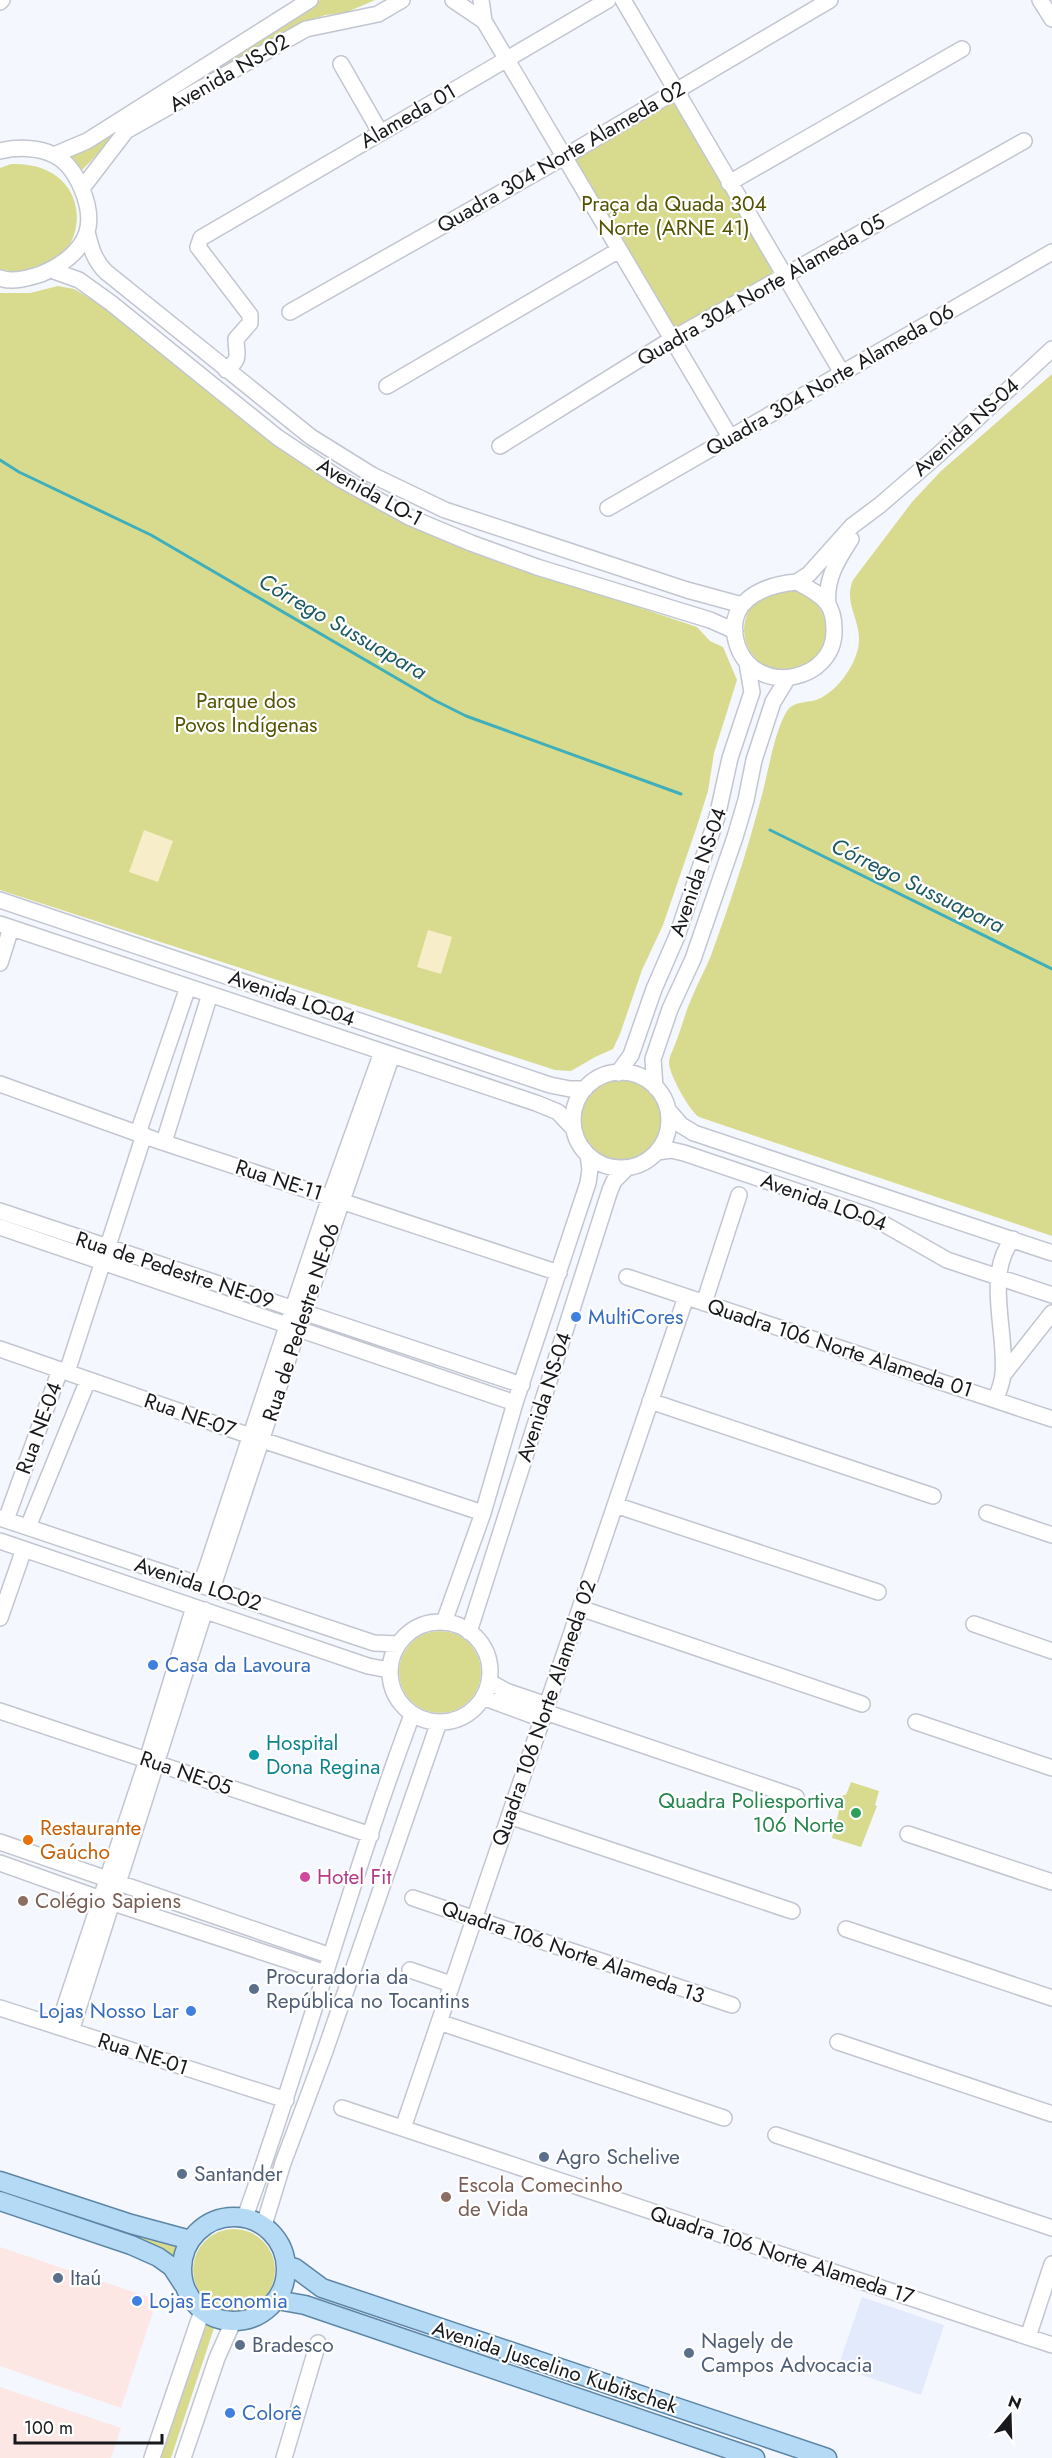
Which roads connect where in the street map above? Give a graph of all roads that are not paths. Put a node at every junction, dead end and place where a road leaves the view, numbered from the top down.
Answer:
1 (310, 0) edge
2 (402, 0) edge
3 (453, 0) edge
4 (482, 0) edge
5 (609, 0) edge
6 (623, 0) edge
7 (830, 0) edge
8 (1040, 0) edge
9 (1052, 19) edge
10 (484, 21) junction
11 (962, 49) dead end
12 (507, 59) junction
13 (341, 64) dead end
14 (676, 91) junction
15 (380, 132) junction
16 (1024, 141) dead end
17 (0, 151) edge
18 (54, 155) junction
19 (564, 157) junction
20 (729, 183) junction
21 (83, 187) junction
22 (87, 232) junction
23 (619, 250) junction
24 (1052, 252) edge
25 (51, 270) junction
26 (784, 276) junction
27 (2, 281) edge
28 (290, 312) dead end
29 (672, 339) junction
30 (1052, 349) edge
31 (226, 370) junction
32 (842, 373) junction
33 (387, 386) dead end
34 (730, 437) junction
35 (500, 446) dead end
36 (880, 505) junction
37 (608, 508) dead end
38 (797, 582) junction
39 (828, 604) junction
40 (742, 605) junction
41 (735, 631) junction
42 (747, 663) junction
43 (787, 679) junction
44 (0, 900) edge
45 (4, 928) edge
46 (0, 963) edge
47 (188, 987) junction
48 (210, 994) junction
49 (387, 1053) junction
50 (618, 1073) junction
51 (0, 1084) edge
52 (655, 1087) junction
53 (585, 1089) junction
54 (668, 1110) junction
55 (573, 1128) junction
56 (150, 1137) junction
57 (657, 1152) junction
58 (588, 1155) junction
59 (627, 1168) junction
60 (739, 1196) dead end
61 (336, 1199) junction
62 (0, 1211) edge
63 (0, 1227) edge
64 (1013, 1239) junction
65 (1052, 1252) edge
66 (109, 1256) junction
67 (559, 1273) junction
68 (627, 1277) dead end
69 (998, 1278) junction
70 (1052, 1295) edge
71 (686, 1297) junction
72 (704, 1303) junction
73 (299, 1311) junction
74 (1052, 1313) edge
75 (293, 1327) junction
76 (0, 1349) edge
77 (73, 1374) junction
78 (1003, 1375) junction
79 (522, 1385) junction
80 (996, 1400) junction
81 (650, 1401) junction
82 (515, 1403) junction
83 (1052, 1419) edge
84 (257, 1438) junction
85 (933, 1496) dead end
86 (615, 1505) junction
87 (483, 1513) junction
88 (987, 1513) dead end
89 (3, 1519) edge
90 (28, 1527) junction
91 (1052, 1535) edge
92 (0, 1541) edge
93 (24, 1549) junction
94 (207, 1587) junction
95 (878, 1592) dead end
96 (200, 1608) junction
97 (580, 1608) junction
98 (0, 1618) edge
99 (444, 1622) junction
100 (974, 1624) dead end
101 (470, 1632) junction
102 (398, 1644) junction
103 (1052, 1651) edge
104 (389, 1670) junction
105 (490, 1682) junction
106 (485, 1698) junction
107 (862, 1704) dead end
108 (0, 1711) edge
109 (544, 1712) junction
110 (412, 1715) junction
111 (439, 1722) junction
112 (916, 1722) dead end
113 (153, 1762) junction
114 (1052, 1768) edge
115 (796, 1797) dead end
116 (509, 1816) junction
117 (908, 1834) dead end
118 (371, 1835) junction
119 (0, 1842) edge
120 (0, 1863) edge
121 (113, 1881) junction
122 (1052, 1882) edge
123 (413, 1898) dead end
124 (107, 1901) junction
125 (792, 1911) dead end
126 (468, 1921) junction
127 (846, 1929) dead end
128 (331, 1956) junction
129 (410, 1970) dead end
130 (326, 1973) junction
131 (447, 1982) junction
132 (1052, 1998) edge
133 (732, 2005) dead end
134 (0, 2008) edge
135 (439, 2022) junction
136 (64, 2029) junction
137 (838, 2042) dead end
138 (286, 2100) junction
139 (342, 2108) dead end
140 (1052, 2114) edge
141 (724, 2118) dead end
142 (402, 2128) junction
143 (776, 2135) dead end
144 (0, 2181) edge
145 (0, 2201) edge
146 (244, 2217) junction
147 (264, 2225) junction
148 (1052, 2228) edge
149 (190, 2240) junction
150 (1052, 2264) edge
151 (287, 2266) junction
152 (185, 2288) junction
153 (277, 2300) junction
154 (202, 2311) junction
155 (233, 2322) junction
156 (1028, 2337) junction
157 (318, 2343) dead end
158 (1052, 2345) edge
159 (152, 2458) edge
160 (183, 2458) edge
161 (284, 2458) edge
162 (755, 2458) edge
163 (827, 2458) edge

1 - 18 street, Avenida NS-02
2 - 21 street, Avenida NS-02
3 - 10 street
4 - 10 street
5 - 12 street, Alameda 01
6 - 14 street
7 - 14 street, Quadra 304 Norte Alameda 02
8 - 9 street
10 - 12 street
11 - 20 street
12 - 15 street, Alameda 01
12 - 19 street
13 - 15 street
14 - 19 street, Quadra 304 Norte Alameda 02
14 - 20 street
15 - 31 street, Alameda 01
16 - 26 street, Quadra 304 Norte Alameda 05
17 - 18 street
18 - 21 street
19 - 23 street
19 - 28 street, Quadra 304 Norte Alameda 02
20 - 26 street
21 - 22 street, Avenida LO-1
22 - 25 street
22 - 31 street, Avenida LO-1
23 - 29 street
23 - 33 street
24 - 32 street, Quadra 304 Norte Alameda 06
25 - 27 street
25 - 41 street, Avenida LO-1
26 - 29 street, Quadra 304 Norte Alameda 05
26 - 32 street
29 - 34 street
29 - 35 street, Quadra 304 Norte Alameda 05
30 - 36 street, Avenida NS-04
31 - 40 street, Avenida LO-1
32 - 34 street, Quadra 304 Norte Alameda 06
34 - 37 street, Quadra 304 Norte Alameda 06
36 - 38 street, Avenida NS-04
36 - 39 street, Avenida NS-04
38 - 39 street
38 - 40 street
39 - 43 street
40 - 41 street
41 - 42 street
42 - 43 street
42 - 50 street, Avenida NS-04
43 - 52 street, Avenida NS-04
44 - 53 street, Avenida LO-04
45 - 46 street
45 - 47 street, Avenida LO-04
47 - 48 street, Avenida LO-04
47 - 56 street
48 - 49 street, Avenida LO-04
48 - 56 street
49 - 55 street, Avenida LO-04
49 - 61 street, Rua de Pedestre NE-06
50 - 52 street
50 - 53 street
51 - 56 street, Rua NE-11
52 - 54 street, Avenida NS-04
53 - 55 street
54 - 57 street
54 - 64 street, Avenida LO-04
55 - 58 street, Avenida NS-04
56 - 61 street, Rua NE-11
56 - 66 street
57 - 59 street, Avenida NS-04
57 - 69 street, Avenida LO-04
58 - 59 street
58 - 67 street, Avenida NS-04
59 - 101 street, Avenida NS-04
60 - 72 street
61 - 67 street, Rua NE-11
61 - 73 street, Rua de Pedestre NE-06
62 - 66 street, Rua de Pedestre NE-09
63 - 66 street, Rua de Pedestre NE-09
64 - 65 street, Avenida LO-04
64 - 69 street
66 - 73 street, Rua de Pedestre NE-09
66 - 75 street, Rua de Pedestre NE-09
66 - 77 street
67 - 79 street, Avenida NS-04
68 - 71 street, Quadra 106 Norte Alameda 01
69 - 70 street, Avenida LO-04
69 - 78 street
71 - 72 street, Quadra 106 Norte Alameda 01
71 - 81 street, Quadra 106 Norte Alameda 02
72 - 80 street, Quadra 106 Norte Alameda 01
73 - 75 street, Rua de Pedestre NE-06
73 - 79 street, Rua de Pedestre NE-09
74 - 78 street
75 - 82 street, Rua de Pedestre NE-09
75 - 84 street, Rua de Pedestre NE-06
76 - 77 street, Rua NE-07
77 - 84 street, Rua NE-07
77 - 89 street, Rua NE-04
77 - 90 street, Rua NE-04
78 - 80 street
79 - 82 street, Avenida NS-04
80 - 83 street, Quadra 106 Norte Alameda 01
81 - 85 street
81 - 86 street, Quadra 106 Norte Alameda 02
82 - 87 street, Avenida NS-04
84 - 87 street, Rua NE-07
84 - 94 street, Rua de Pedestre NE-06
86 - 95 street
86 - 97 street, Quadra 106 Norte Alameda 02
87 - 99 street, Avenida NS-04
88 - 91 street
89 - 90 street, Avenida LO-02
90 - 94 street, Avenida LO-02
92 - 93 street, Avenida LO-02
93 - 96 street, Avenida LO-02
93 - 98 street
94 - 102 street, Avenida LO-02
96 - 104 street, Avenida LO-02
96 - 113 street
97 - 107 street
97 - 109 street, Quadra 106 Norte Alameda 02
99 - 101 street
99 - 102 street
100 - 103 street
101 - 105 street
102 - 104 street
104 - 110 street
105 - 106 street
105 - 109 street
106 - 109 street
106 - 111 street
108 - 113 street, Rua NE-05
109 - 115 street
109 - 116 street, Quadra 106 Norte Alameda 02
110 - 111 street
110 - 118 street
111 - 147 street
112 - 114 street
113 - 118 street, Rua NE-05
113 - 121 street
116 - 125 street
116 - 126 street, Quadra 106 Norte Alameda 02
117 - 122 street
118 - 128 street
119 - 121 street
120 - 124 street
121 - 124 street
121 - 128 street
123 - 126 street, Quadra 106 Norte Alameda 13
124 - 130 street
124 - 136 street
126 - 131 street, Quadra 106 Norte Alameda 02
126 - 133 street, Quadra 106 Norte Alameda 13
127 - 132 street
128 - 130 street
129 - 131 street
130 - 138 street
131 - 135 street, Quadra 106 Norte Alameda 02
134 - 136 street, Rua NE-01
135 - 141 street
135 - 142 street, Quadra 106 Norte Alameda 02
136 - 138 street, Rua NE-01
137 - 140 street
138 - 146 street
139 - 142 street, Quadra 106 Norte Alameda 17
142 - 156 street, Quadra 106 Norte Alameda 17
143 - 148 street
144 - 149 main road
145 - 152 main road
146 - 147 main road
146 - 149 main road
147 - 151 main road
149 - 152 main road
150 - 156 street
151 - 153 main road
151 - 163 main road, Avenida Juscelino Kubitschek
152 - 154 main road
153 - 155 main road
153 - 162 main road, Avenida Juscelino Kubitschek
154 - 155 main road
154 - 159 street
155 - 160 street
156 - 158 street, Quadra 106 Norte Alameda 17
157 - 161 street

